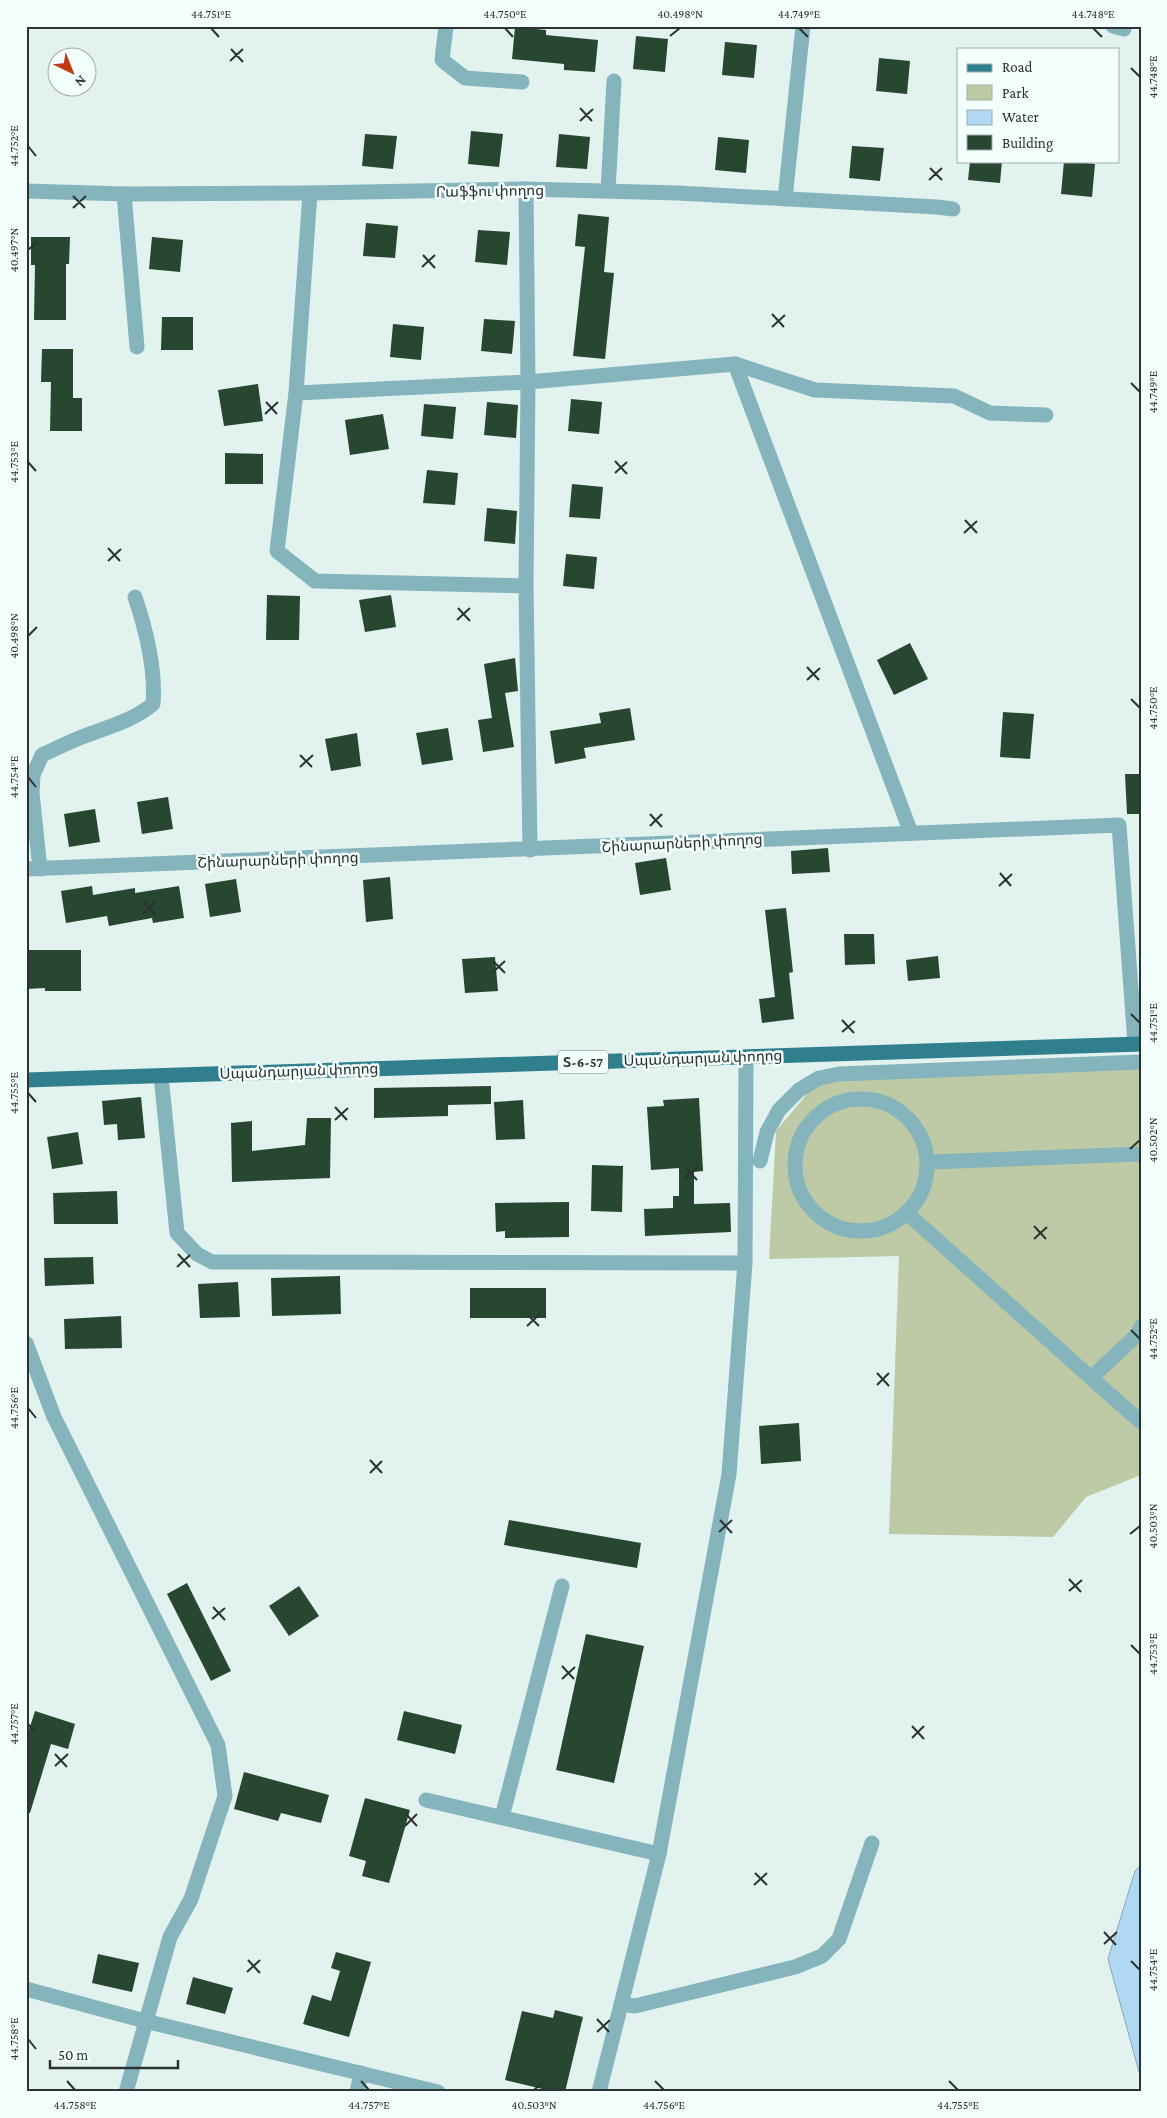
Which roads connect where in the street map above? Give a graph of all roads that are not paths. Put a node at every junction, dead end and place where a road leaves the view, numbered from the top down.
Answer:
1 (446, 26) edge
2 (803, 26) edge
3 (614, 81) dead end
4 (522, 82) dead end
5 (526, 189) junction
6 (26, 191) edge
7 (608, 191) junction
8 (310, 193) junction
9 (124, 194) junction
10 (785, 199) junction
11 (953, 209) dead end
12 (137, 347) dead end
13 (735, 364) junction
14 (528, 382) junction
15 (296, 393) junction
16 (1046, 415) dead end
17 (526, 586) junction
18 (135, 597) dead end
19 (911, 833) junction
20 (530, 850) junction
21 (33, 869) edge
22 (1138, 1044) edge
23 (746, 1057) junction
24 (1141, 1062) edge
25 (876, 1073) junction
26 (161, 1076) junction
27 (26, 1080) edge
28 (873, 1100) junction
29 (1141, 1154) edge
30 (760, 1161) dead end
31 (929, 1162) junction
32 (908, 1214) junction
33 (745, 1263) junction
34 (1141, 1326) edge
35 (26, 1343) edge
36 (1091, 1378) junction
37 (1141, 1422) edge
38 (562, 1586) dead end
39 (426, 1800) dead end
40 (502, 1817) junction
41 (872, 1843) dead end
42 (659, 1854) junction
43 (26, 1989) edge
44 (621, 2004) junction
45 (145, 2021) junction
46 (361, 2073) junction
47 (126, 2092) edge
48 (357, 2092) edge
49 (438, 2092) edge
50 (599, 2092) edge

1 - 4 street
2 - 10 street
3 - 7 street
5 - 7 street, Րաֆֆու փողոց
5 - 8 street, Րաֆֆու փողոց
5 - 14 street
6 - 9 street, Րաֆֆու փողոց
7 - 10 street, Րաֆֆու փողոց
8 - 9 street, Րաֆֆու փողոց
8 - 15 street
9 - 12 street
10 - 11 street, Րաֆֆու փողոց
13 - 14 street
13 - 16 street
13 - 19 street
14 - 15 street
14 - 17 street
15 - 17 street
17 - 20 street
18 - 21 street
19 - 20 street, Շինարարների փողոց
19 - 22 street, Շինարարների փողոց
20 - 21 street, Շինարարների փողոց
22 - 23 main road, Սպանդարյան փողոց / Տ-6-57
23 - 26 main road, Սպանդարյան փողոց / Տ-6-57
23 - 33 street
24 - 25 street
25 - 28 street
25 - 30 street
26 - 27 main road, Սպանդարյան փողոց / Տ-6-57
26 - 33 street
28 - 31 street
28 - 32 street
29 - 31 street
31 - 32 street
32 - 36 street
33 - 42 street
34 - 36 street
35 - 45 street
36 - 37 street
38 - 40 street
39 - 40 street
40 - 42 street
41 - 44 street
42 - 44 street
43 - 45 street
44 - 50 street
45 - 46 street
45 - 47 street
46 - 48 street
46 - 49 street

